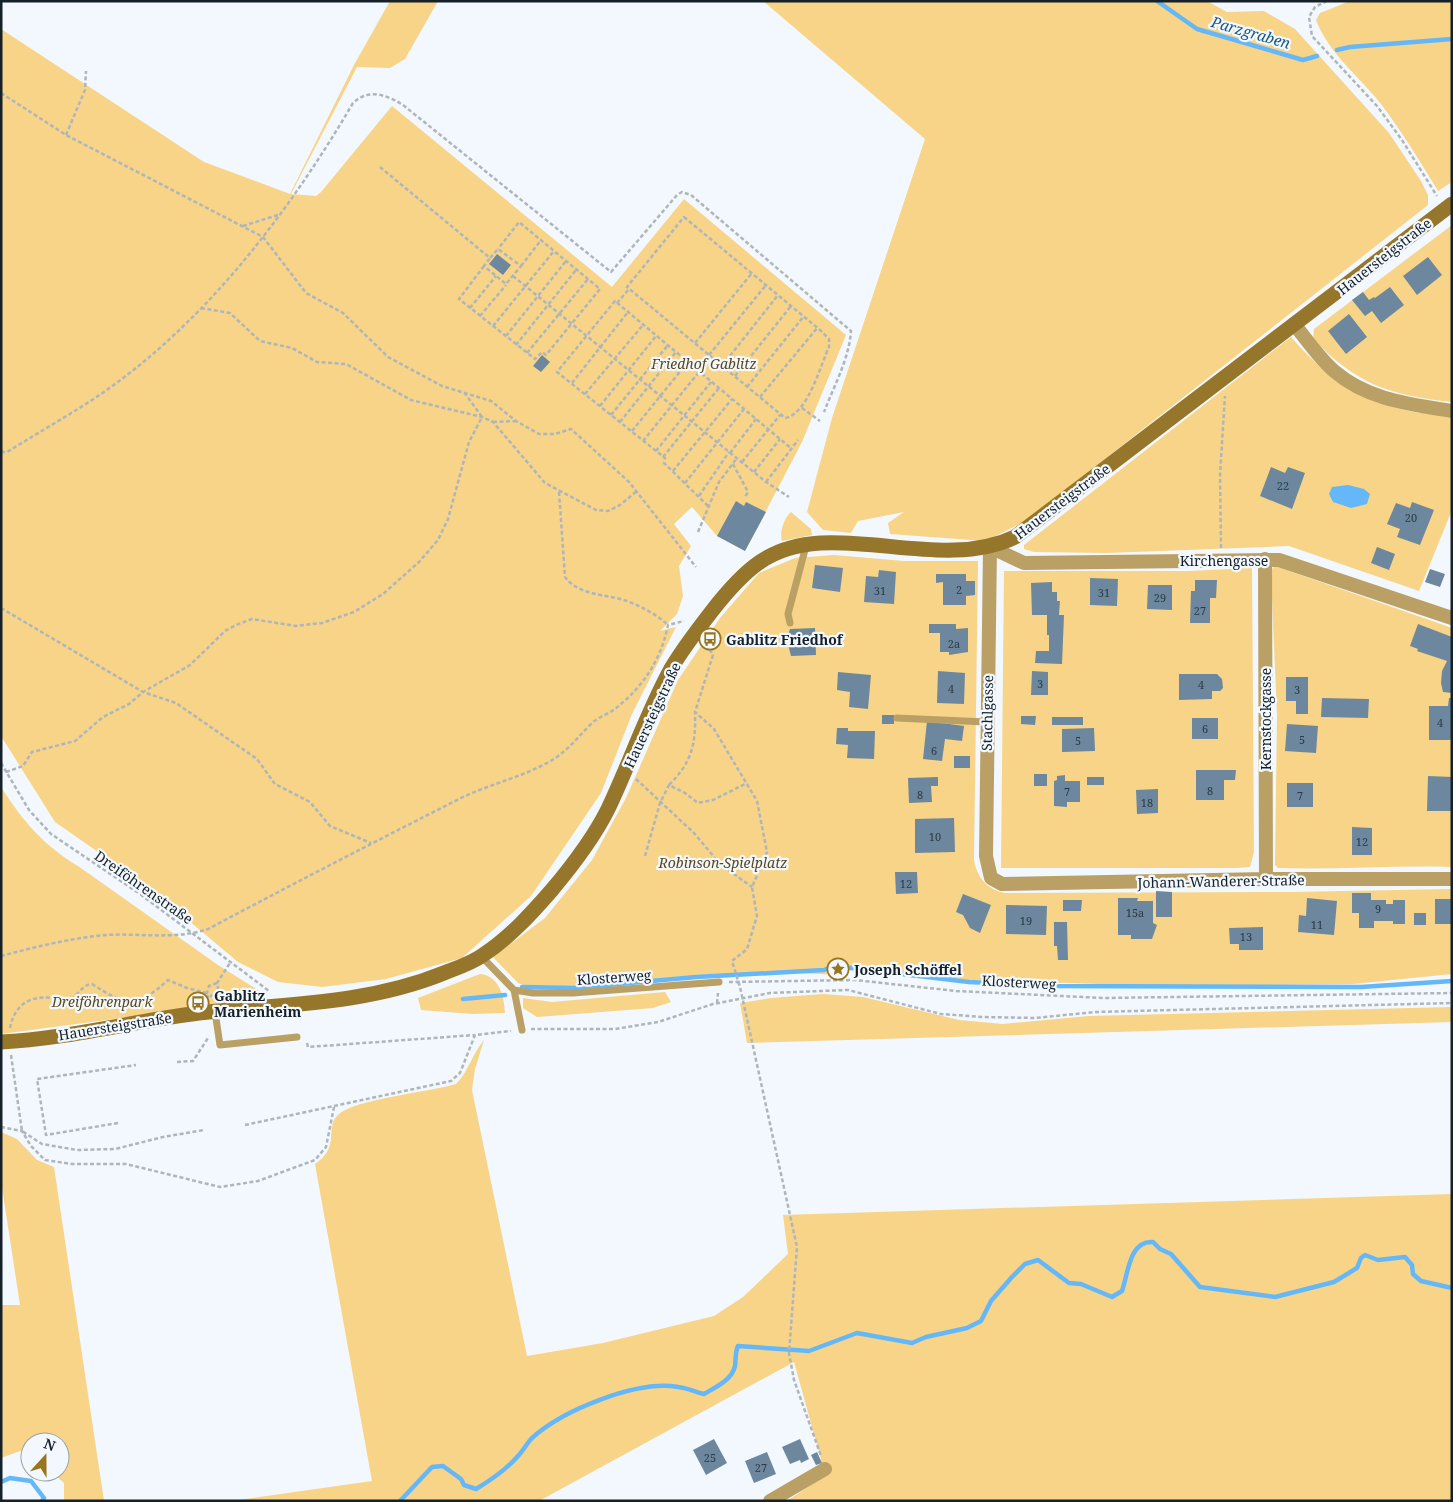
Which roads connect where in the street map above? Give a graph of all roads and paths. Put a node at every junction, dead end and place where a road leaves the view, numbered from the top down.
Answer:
1 (1328, 1) edge
2 (86, 71) dead end
3 (1, 93) edge
4 (66, 135) junction
5 (380, 168) dead end
6 (1448, 206) edge
7 (283, 214) junction
8 (242, 226) junction
9 (264, 237) junction
10 (541, 240) junction
11 (498, 248) junction
12 (554, 251) junction
13 (490, 258) junction
14 (566, 261) junction
15 (484, 266) junction
16 (521, 266) junction
17 (577, 270) junction
18 (752, 273) junction
19 (496, 276) junction
20 (513, 276) junction
21 (588, 279) junction
22 (506, 284) junction
23 (766, 285) junction
24 (525, 286) junction
25 (629, 288) junction
26 (778, 295) junction
27 (537, 296) junction
28 (617, 303) junction
29 (548, 305) junction
30 (791, 306) junction
31 (200, 308) junction
32 (470, 308) junction
33 (628, 312) junction
34 (559, 314) junction
35 (480, 316) junction
36 (804, 316) junction
37 (572, 324) junction
38 (643, 324) junction
39 (1294, 324) junction
40 (493, 326) junction
41 (818, 327) junction
42 (505, 336) junction
43 (586, 336) junction
44 (656, 336) junction
45 (695, 343) junction
46 (516, 345) junction
47 (668, 346) junction
48 (600, 348) junction
49 (676, 352) junction
50 (528, 354) junction
51 (709, 355) junction
52 (614, 359) junction
53 (688, 362) junction
54 (722, 366) junction
55 (628, 370) junction
56 (700, 372) junction
57 (735, 376) junction
58 (1226, 376) junction
59 (640, 380) junction
60 (711, 382) junction
61 (572, 383) junction
62 (648, 386) junction
63 (747, 387) junction
64 (719, 388) junction
65 (463, 391) junction
66 (586, 394) junction
67 (660, 396) junction
68 (760, 397) junction
69 (732, 399) junction
70 (600, 406) junction
71 (672, 406) junction
72 (802, 408) junction
73 (744, 409) junction
74 (1452, 411) edge
75 (824, 412) dead end
76 (780, 414) junction
77 (611, 415) junction
78 (684, 416) junction
79 (482, 417) junction
80 (756, 419) junction
81 (516, 421) junction
82 (820, 421) dead end
83 (493, 422) junction
84 (620, 422) junction
85 (692, 422) junction
86 (768, 429) junction
87 (632, 431) junction
88 (705, 432) junction
89 (780, 439) junction
90 (643, 440) junction
91 (798, 440) dead end
92 (717, 442) junction
93 (792, 449) junction
94 (656, 451) junction
95 (1, 452) edge
96 (729, 452) junction
97 (663, 457) junction
98 (737, 458) junction
99 (742, 462) junction
100 (733, 464) junction
101 (673, 471) junction
102 (754, 472) junction
103 (766, 482) junction
104 (685, 483) junction
105 (637, 491) junction
106 (560, 492) junction
107 (699, 496) junction
108 (745, 497) dead end
109 (789, 497) dead end
110 (708, 506) junction
111 (698, 532) dead end
112 (806, 546) junction
113 (990, 547) junction
114 (1222, 559) junction
115 (1264, 559) junction
116 (696, 567) dead end
117 (1, 608) edge
118 (1452, 618) edge
119 (790, 623) dead end
120 (668, 625) junction
121 (697, 630) junction
122 (143, 692) junction
123 (695, 712) junction
124 (897, 718) dead end
125 (986, 722) junction
126 (1, 764) edge
127 (626, 769) junction
128 (6, 772) junction
129 (747, 783) junction
130 (669, 785) junction
131 (660, 803) junction
132 (371, 843) junction
133 (645, 856) dead end
134 (991, 878) joint
135 (1266, 879) junction
136 (1452, 879) edge
137 (752, 887) junction
138 (192, 934) junction
139 (1, 956) edge
140 (482, 956) junction
141 (230, 963) junction
142 (719, 982) joint
143 (738, 982) junction
144 (217, 983) junction
145 (514, 990) junction
146 (208, 993) junction
147 (1452, 993) edge
148 (273, 994) dead end
149 (743, 999) junction
150 (1452, 1003) edge
151 (212, 1012) junction
152 (522, 1030) junction
153 (475, 1035) junction
154 (297, 1037) joint
155 (5, 1042) edge
156 (177, 1062) dead end
157 (136, 1065) dead end
158 (334, 1107) junction
159 (118, 1123) dead end
160 (245, 1125) dead end
161 (1, 1128) edge
162 (204, 1130) dead end
163 (22, 1131) junction
164 (825, 1469) joint
165 (770, 1501) edge

1 - 6 path
2 - 4 path
3 - 4 path
4 - 8 path
5 - 13 path
6 - 39 street, Hauersteigstraße
7 - 8 path
7 - 9 path
7 - 75 path
8 - 9 path
9 - 31 path
9 - 65 path
10 - 11 path
10 - 12 path
10 - 16 path
11 - 13 path
11 - 16 path
12 - 14 path
12 - 24 path
13 - 15 path
14 - 17 path
14 - 27 path
15 - 19 path
15 - 32 path
16 - 20 path
17 - 21 path
17 - 29 path
18 - 23 path
18 - 25 path
18 - 45 path
19 - 22 path
19 - 32 path
20 - 22 path
20 - 24 path
21 - 34 path
21 - 37 path
22 - 35 path
23 - 26 path
23 - 51 path
24 - 27 path
24 - 40 path
25 - 28 path
25 - 45 path
26 - 30 path
26 - 54 path
27 - 29 path
27 - 42 path
28 - 33 path
28 - 43 path
29 - 34 path
29 - 46 path
30 - 36 path
30 - 57 path
31 - 79 path
31 - 95 path
32 - 35 path
33 - 38 path
33 - 48 path
34 - 37 path
34 - 50 path
35 - 40 path
36 - 41 path
36 - 63 path
37 - 43 path
37 - 50 path
38 - 44 path
38 - 52 path
39 - 58 street, Hauersteigstraße
39 - 74 street
40 - 42 path
41 - 68 path
41 - 72 path
42 - 46 path
43 - 48 path
43 - 61 path
44 - 47 path
44 - 55 path
45 - 51 path
46 - 50 path
47 - 49 path
47 - 59 path
48 - 52 path
48 - 61 path
49 - 53 path
49 - 62 path
51 - 54 path
52 - 55 path
52 - 66 path
53 - 56 path
53 - 67 path
54 - 57 path
55 - 59 path
55 - 70 path
56 - 60 path
56 - 71 path
57 - 63 path
58 - 113 street, Hauersteigstraße
58 - 114 path
59 - 62 path
59 - 77 path
60 - 64 path
60 - 78 path
61 - 66 path
62 - 67 path
62 - 84 path
63 - 68 path
64 - 69 path
64 - 85 path
65 - 79 path
65 - 81 path
66 - 70 path
67 - 71 path
67 - 87 path
68 - 76 path
69 - 73 path
69 - 88 path
70 - 77 path
71 - 78 path
71 - 90 path
72 - 76 path
72 - 82 path
73 - 80 path
73 - 92 path
76 - 86 path
77 - 84 path
78 - 85 path
78 - 94 path
79 - 83 path
79 - 122 path
80 - 86 path
80 - 96 path
81 - 83 path
81 - 105 path
83 - 106 path
84 - 87 path
85 - 88 path
85 - 97 path
86 - 89 path
86 - 99 path
87 - 90 path
88 - 92 path
88 - 101 path
89 - 93 path
89 - 102 path
90 - 94 path
91 - 93 path
92 - 96 path
92 - 104 path
93 - 103 path
94 - 97 path
96 - 98 path
96 - 107 path
97 - 101 path
98 - 99 path
98 - 100 path
99 - 102 path
100 - 108 path
100 - 110 path
101 - 104 path
102 - 103 path
103 - 109 path
104 - 107 path
105 - 106 path
105 - 116 path
106 - 120 path
107 - 110 path
110 - 111 path
112 - 113 street, Hauersteigstraße
112 - 119 lane
112 - 121 street, Hauersteigstraße
113 - 114 street, Kirchengasse
113 - 125 street, Stachlgasse
114 - 115 street, Kirchengasse
115 - 118 street, Kirchengasse
115 - 135 street, Kernstockgasse
117 - 122 path
120 - 121 path
120 - 132 path
121 - 123 path
121 - 127 street, Hauersteigstraße
122 - 128 path
122 - 132 path
123 - 129 path
123 - 130 path
124 - 125 lane
125 - 134 street, Stachlgasse
126 - 128 path, Dreiföhrenstraße
127 - 131 path
127 - 140 street, Hauersteigstraße
128 - 138 path, Dreiföhrenstraße
129 - 130 path
129 - 137 path
130 - 131 path
131 - 133 path
131 - 137 path
132 - 138 path
134 - 135 street, Johann-Wanderer-Straße
135 - 136 street, Johann-Wanderer-Straße
137 - 143 path
138 - 139 path
138 - 141 path, Dreiföhrenstraße
140 - 145 lane
140 - 151 street, Hauersteigstraße
141 - 144 path
141 - 148 path, Dreiföhrenstraße
142 - 143 path, Klosterweg
142 - 145 lane, Klosterweg
143 - 147 path, Klosterweg
143 - 149 path
144 - 146 path
144 - 146 path
145 - 152 lane
146 - 155 path
149 - 150 path
149 - 152 path
149 - 164 path
151 - 154 lane
151 - 155 street, Hauersteigstraße
151 - 156 path
152 - 153 path
153 - 154 path
153 - 158 path
155 - 163 path
157 - 159 path
158 - 160 path
158 - 163 path
161 - 163 path
162 - 163 path
164 - 165 street

